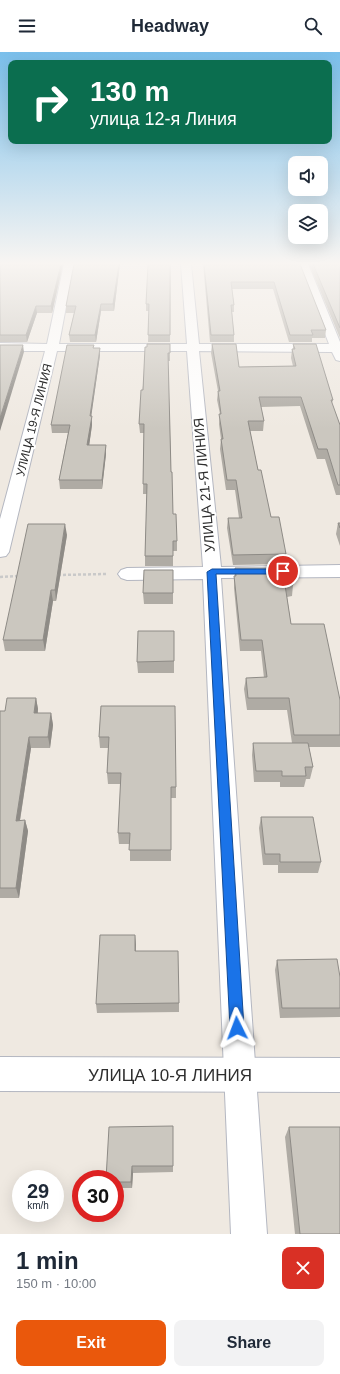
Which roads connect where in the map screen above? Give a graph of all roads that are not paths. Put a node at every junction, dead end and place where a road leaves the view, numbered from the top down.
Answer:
1 (58, 319) edge
2 (191, 319) edge
3 (326, 319) edge
4 (0, 347) edge
5 (52, 347) junction
6 (193, 348) junction
7 (339, 351) edge
8 (0, 552) edge
9 (340, 570) edge
10 (212, 572) junction
11 (127, 574) road end
12 (0, 1074) edge
13 (340, 1075) edge
14 (240, 1076) junction
15 (249, 1234) edge

1 - 5 street, УЛИЦА 19-Я ЛИНИЯ
2 - 6 street, УЛИЦА 21-Я ЛИНИЯ
3 - 7 street
4 - 5 street
5 - 6 street
5 - 8 street, УЛИЦА 19-Я ЛИНИЯ
6 - 7 street
6 - 10 street, УЛИЦА 21-Я ЛИНИЯ
9 - 10 street
10 - 11 street
10 - 14 street, УЛИЦА 21-Я ЛИНИЯ
12 - 14 street, УЛИЦА 10-Я ЛИНИЯ
13 - 14 street, УЛИЦА 10-Я ЛИНИЯ
14 - 15 street, УЛИЦА 21-Я ЛИНИЯ

